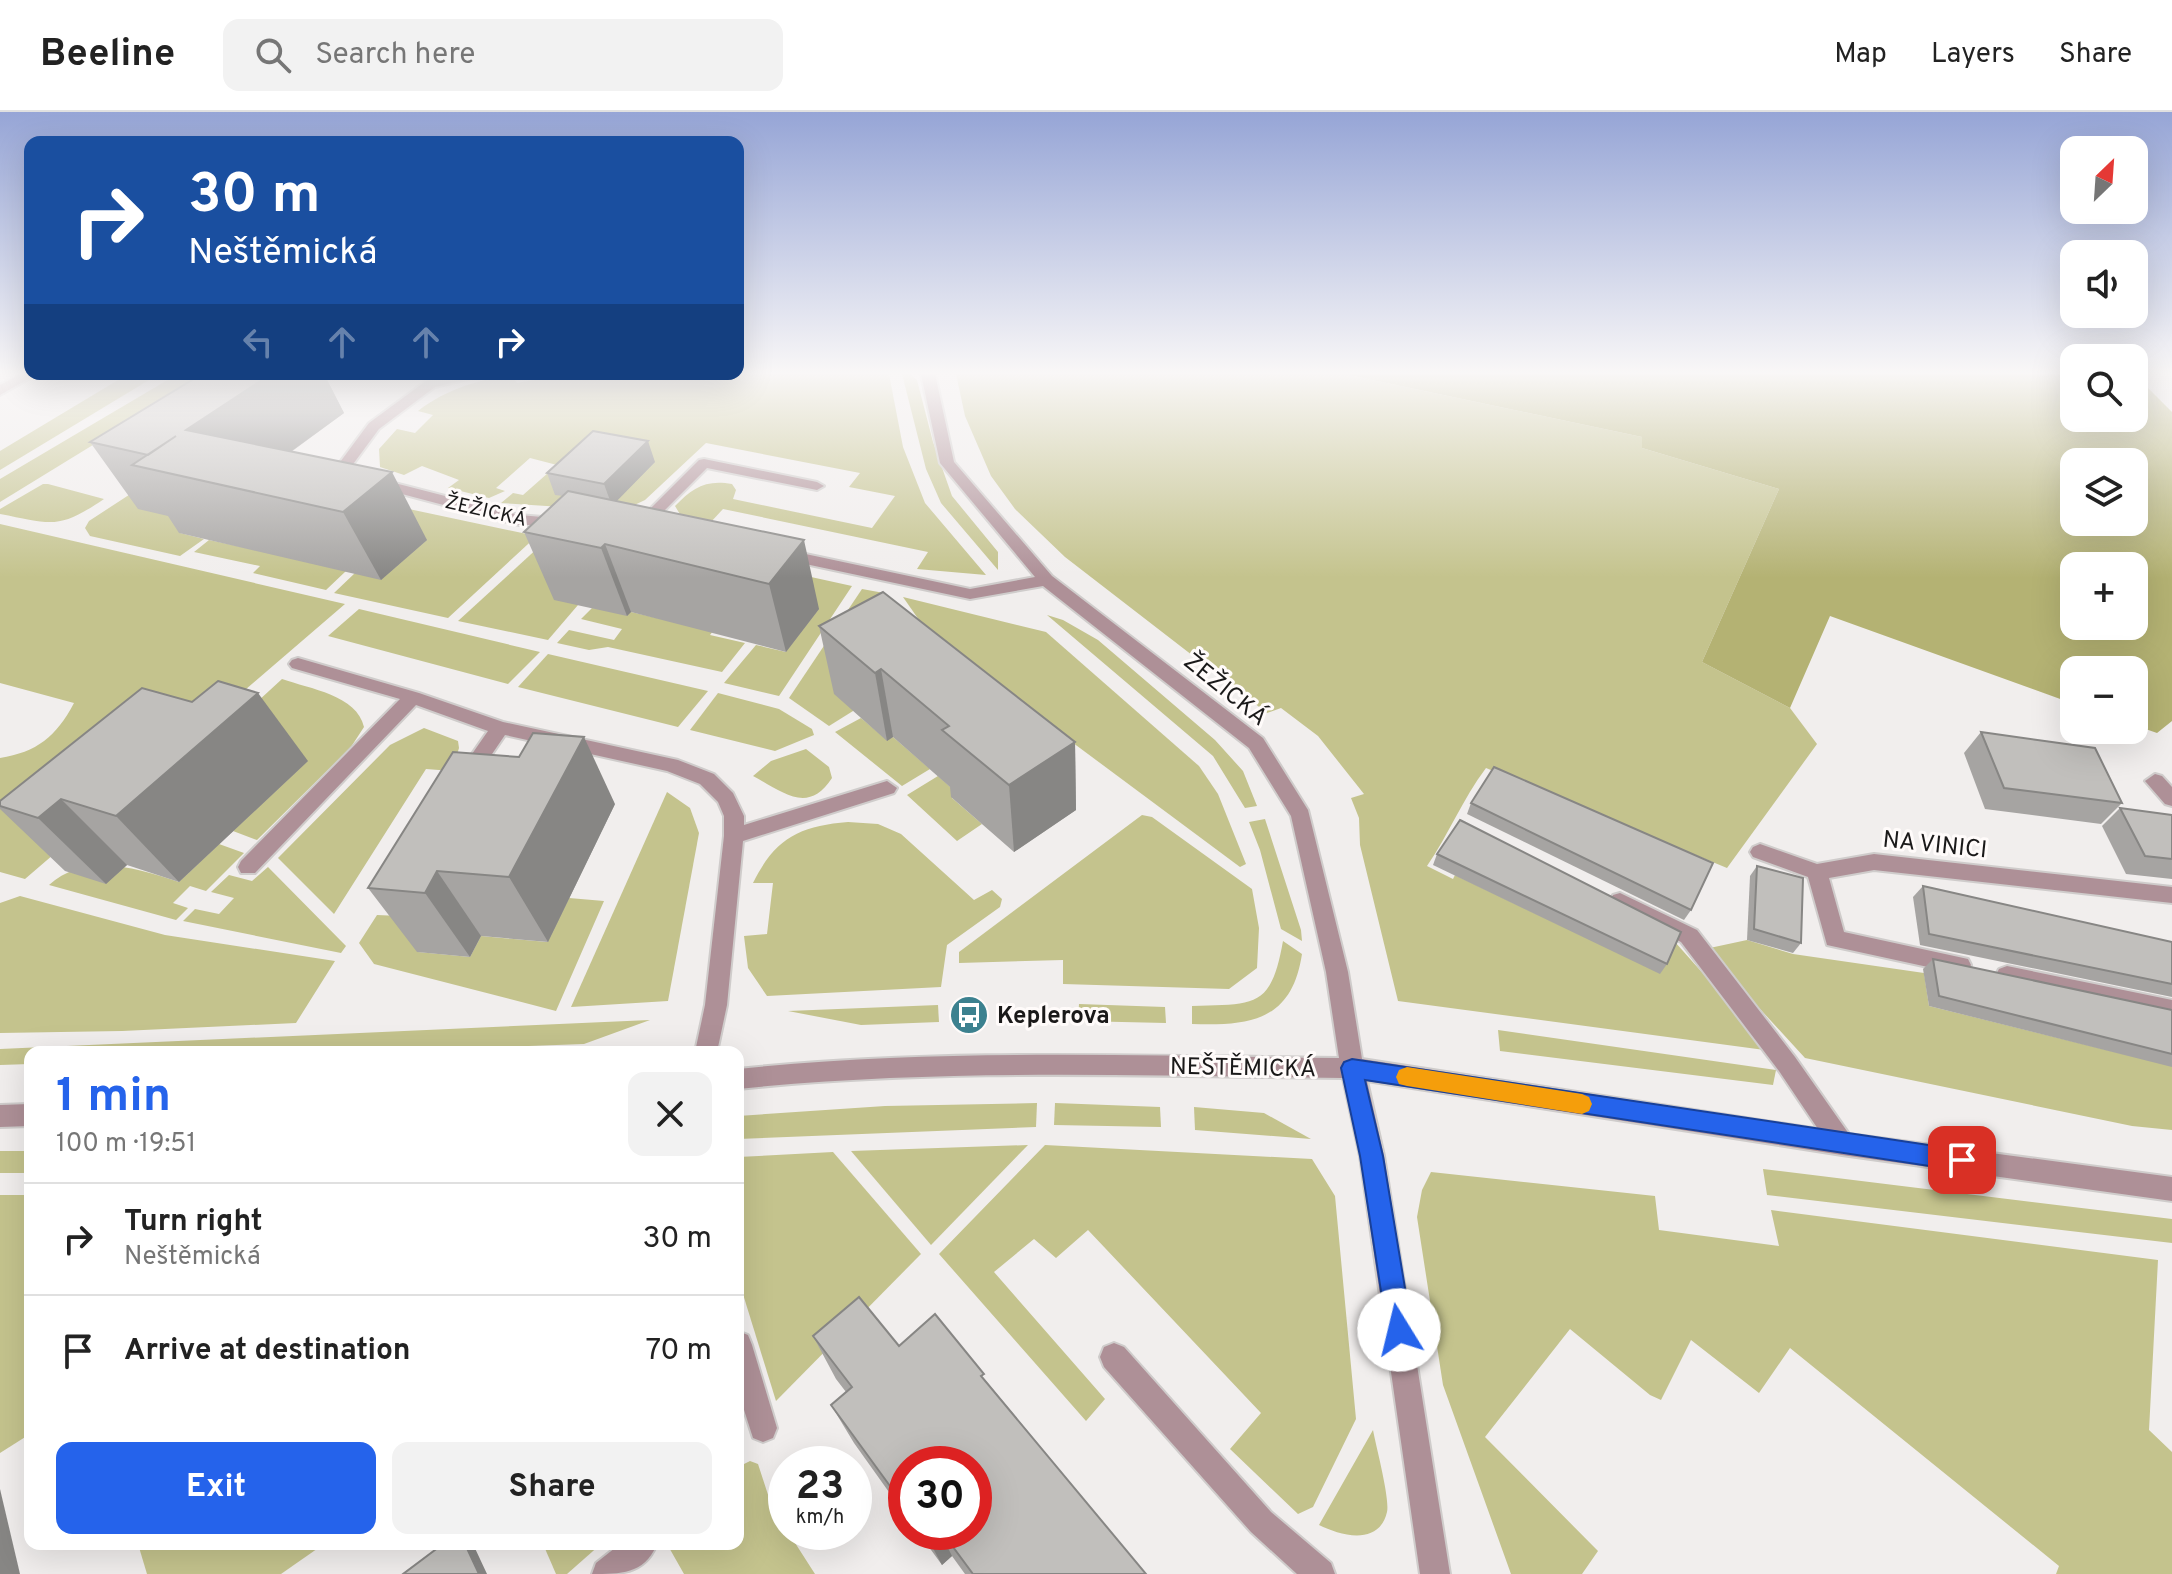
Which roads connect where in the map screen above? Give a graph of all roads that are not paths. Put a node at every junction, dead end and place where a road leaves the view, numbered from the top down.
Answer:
1 (362, 442) edge
2 (943, 442) edge
3 (817, 486) dead end
4 (581, 522) edge
5 (643, 525) edge
6 (768, 551) edge
7 (1046, 580) junction
8 (298, 664) dead end
9 (413, 697) junction
10 (500, 728) junction
11 (2155, 781) dead end
12 (887, 788) dead end
13 (457, 790) edge
14 (2172, 799) edge
15 (734, 836) junction
16 (1760, 852) dead end
17 (248, 867) dead end
18 (1817, 872) junction
19 (1595, 888) edge
20 (2172, 895) edge
21 (2172, 1010) edge
22 (707, 1046) edge
23 (1352, 1068) junction
24 (744, 1078) edge
25 (24, 1115) edge
26 (0, 1116) edge
27 (1842, 1144) junction
28 (2172, 1189) edge
29 (1114, 1357) dead end
30 (744, 1365) edge
31 (763, 1428) dead end
32 (636, 1550) edge
33 (607, 1574) edge
34 (1320, 1574) edge
35 (1435, 1574) edge

1 - 4 street, ŽEŽICKÁ
2 - 7 street, ŽEŽICKÁ
3 - 5 street
6 - 7 street
7 - 23 street, ŽEŽICKÁ
8 - 9 street
9 - 10 street
9 - 17 street
10 - 13 street
10 - 15 street
11 - 14 street
12 - 15 street
15 - 22 street
16 - 18 street
18 - 20 street, NA VINICI
18 - 21 street
19 - 27 street
23 - 24 street, NEŠTĚMICKÁ
23 - 27 street, NEŠTĚMICKÁ
23 - 35 street
25 - 26 street
27 - 28 street, NEŠTĚMICKÁ
29 - 34 street
30 - 31 street
32 - 33 street

